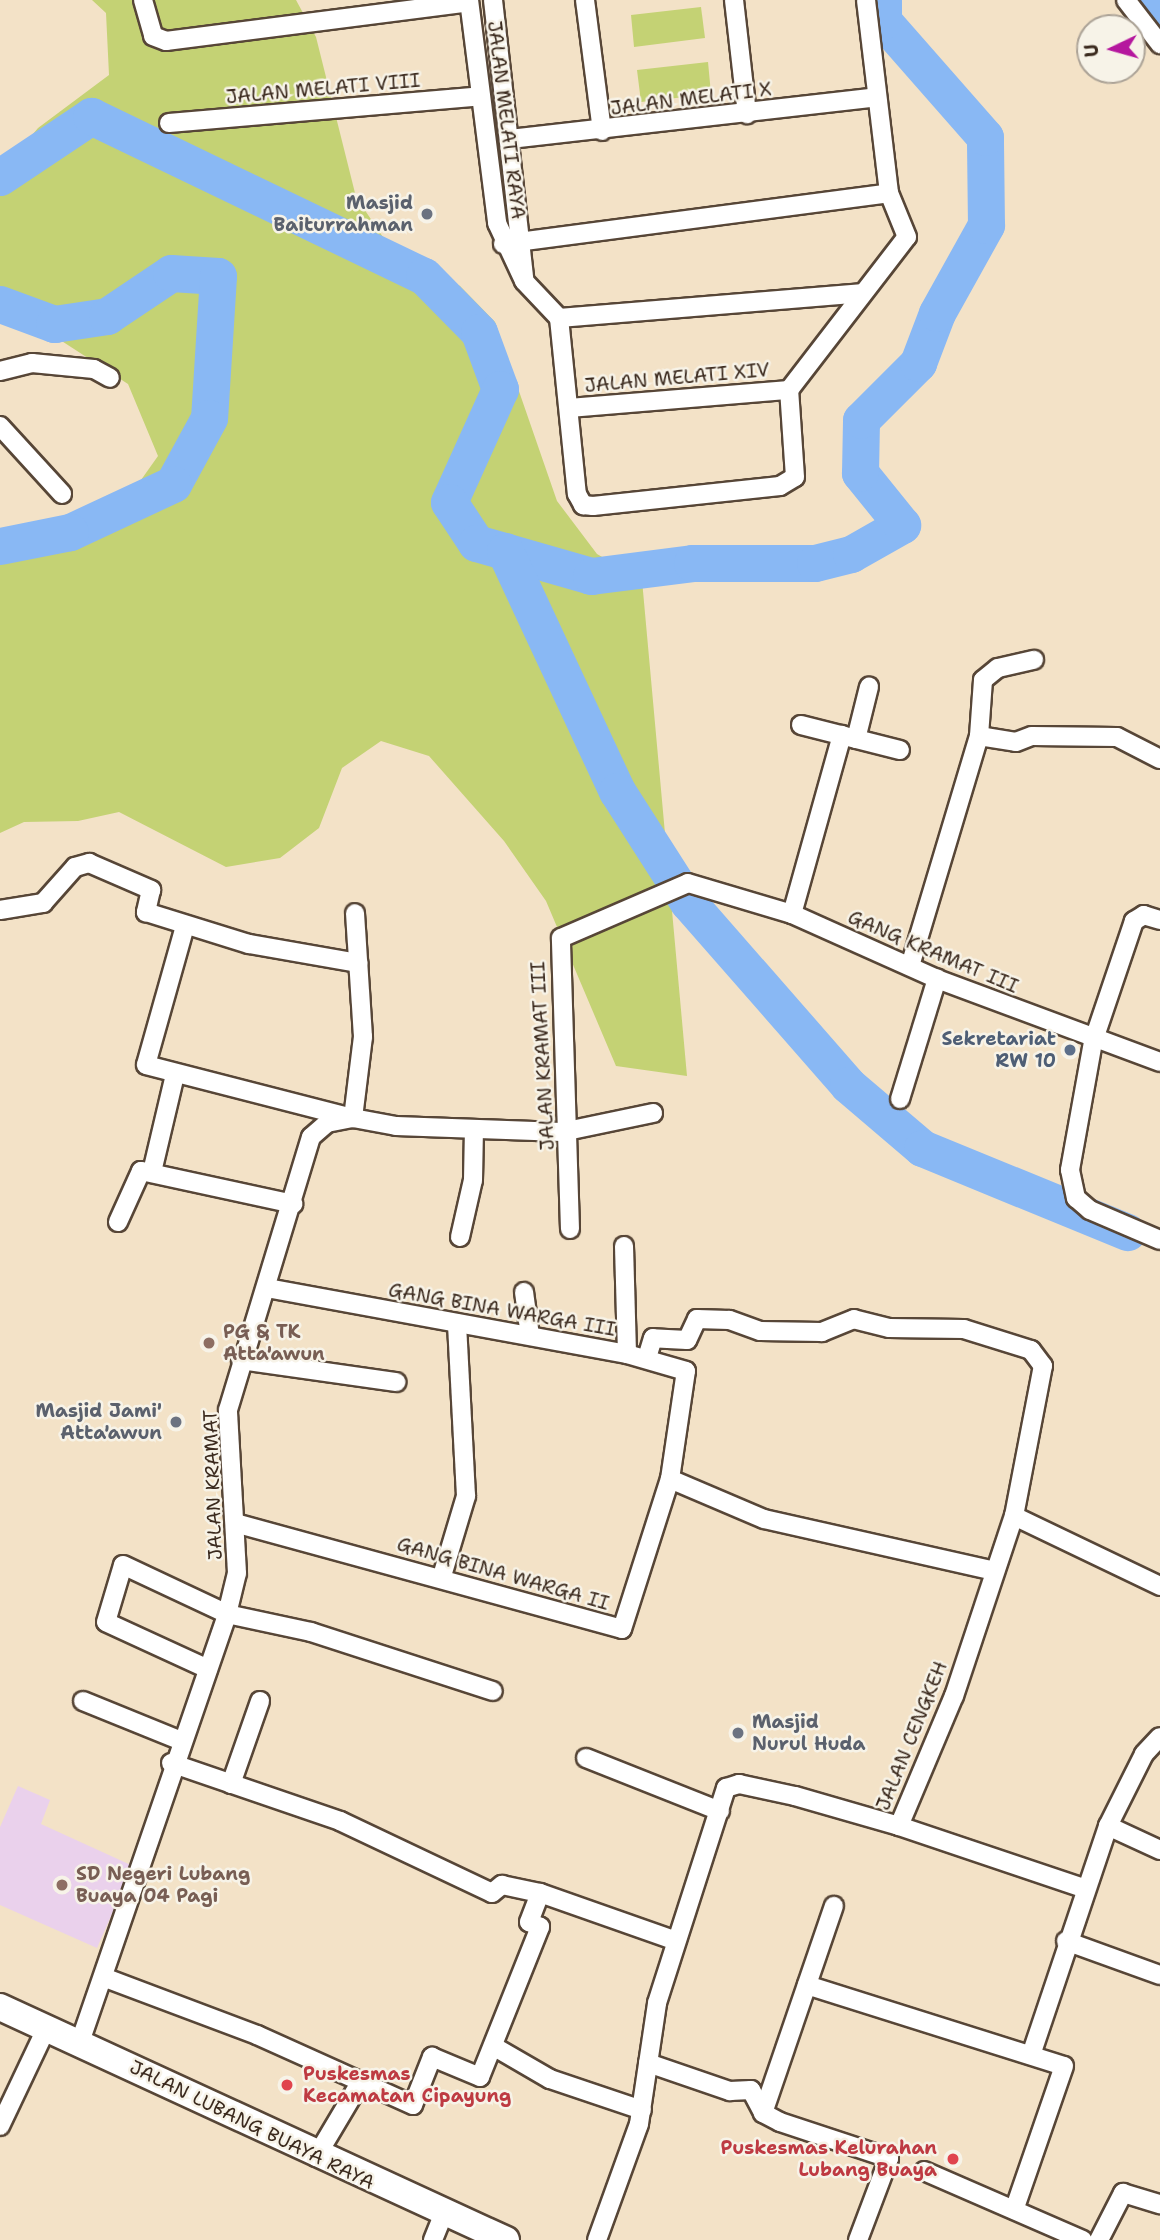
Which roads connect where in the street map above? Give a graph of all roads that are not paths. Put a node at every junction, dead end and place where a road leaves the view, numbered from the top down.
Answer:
1 (143, 0) edge
2 (493, 0) edge
3 (585, 0) edge
4 (734, 0) edge
5 (866, 0) edge
6 (1126, 0) edge
7 (469, 1) edge
8 (1160, 44) edge
9 (481, 96) junction
10 (877, 97) junction
11 (747, 114) junction
12 (169, 122) dead end
13 (602, 131) junction
14 (510, 139) junction
15 (889, 194) junction
16 (522, 238) junction
17 (503, 244) junction
18 (524, 281) junction
19 (861, 293) junction
20 (558, 318) junction
21 (0, 371) edge
22 (110, 378) dead end
23 (789, 390) junction
24 (569, 408) junction
25 (0, 426) edge
26 (62, 494) dead end
27 (1034, 660) dead end
28 (869, 687) dead end
29 (801, 725) dead end
30 (979, 736) junction
31 (849, 737) junction
32 (900, 750) dead end
33 (1160, 759) edge
34 (688, 883) joint
35 (0, 910) edge
36 (355, 913) dead end
37 (792, 914) junction
38 (1160, 919) edge
39 (185, 926) junction
40 (358, 963) junction
41 (910, 966) junction
42 (937, 979) junction
43 (1094, 1042) junction
44 (1160, 1062) edge
45 (175, 1075) junction
46 (900, 1099) dead end
47 (653, 1113) dead end
48 (353, 1118) junction
49 (568, 1127) junction
50 (474, 1129) junction
51 (152, 1172) junction
52 (293, 1204) junction
53 (118, 1222) dead end
54 (570, 1228) dead end
55 (460, 1237) dead end
56 (1160, 1240) edge
57 (624, 1246) dead end
58 (267, 1288) junction
59 (524, 1292) dead end
60 (457, 1323) junction
61 (530, 1336) junction
62 (627, 1354) junction
63 (646, 1358) junction
64 (241, 1360) junction
65 (396, 1382) dead end
66 (678, 1412) joint
67 (670, 1479) junction
68 (1014, 1516) junction
69 (235, 1523) junction
70 (994, 1571) junction
71 (442, 1576) junction
72 (1160, 1586) edge
73 (227, 1614) junction
74 (208, 1669) junction
75 (493, 1690) dead end
76 (83, 1701) dead end
77 (260, 1701) dead end
78 (1160, 1737) edge
79 (179, 1740) junction
80 (586, 1758) dead end
81 (171, 1763) junction
82 (231, 1784) junction
83 (720, 1811) junction
84 (900, 1826) junction
85 (1108, 1826) junction
86 (1160, 1850) edge
87 (1083, 1888) junction
88 (540, 1893) junction
89 (834, 1906) dead end
90 (676, 1941) junction
91 (1066, 1941) junction
92 (1160, 1975) edge
93 (103, 1977) junction
94 (807, 1985) junction
95 (0, 2007) edge
96 (47, 2029) junction
97 (80, 2042) junction
98 (493, 2046) junction
99 (1031, 2055) junction
100 (648, 2063) junction
101 (360, 2083) junction
102 (642, 2110) junction
103 (764, 2113) junction
104 (0, 2126) edge
105 (316, 2157) junction
106 (924, 2171) dead end
107 (1160, 2204) edge
108 (1014, 2210) junction
109 (443, 2215) junction
110 (433, 2240) edge
111 (506, 2240) edge
112 (597, 2240) edge
113 (858, 2240) edge
114 (1083, 2240) edge
115 (1099, 2240) edge

1 - 7 street
2 - 14 street, JALAN MELATI RAYA
3 - 13 street
4 - 11 street
5 - 10 street
6 - 8 street
7 - 9 street, JALAN MELATI RAYA
9 - 12 street, JALAN MELATI VIII
9 - 17 street, JALAN MELATI RAYA
10 - 11 street, JALAN MELATI X
10 - 15 street
11 - 13 street, JALAN MELATI X
13 - 14 street, JALAN MELATI X
14 - 16 street, JALAN MELATI RAYA
15 - 16 street
15 - 19 street
16 - 17 street
16 - 18 street, JALAN MELATI RAYA
17 - 18 street, JALAN MELATI RAYA
18 - 20 street, JALAN MELATI RAYA
19 - 20 street
19 - 23 street
20 - 24 street
21 - 22 street
23 - 24 street, JALAN MELATI XIV
23 - 24 street
25 - 26 street
27 - 30 street
28 - 31 street
29 - 31 street
30 - 33 street
30 - 41 street
31 - 32 street
31 - 37 street
34 - 37 street, GANG KRAMAT III
34 - 49 street, JALAN KRAMAT III
35 - 39 street
36 - 40 street
37 - 41 street, GANG KRAMAT III
38 - 43 street
39 - 40 street
39 - 45 street
40 - 48 street
41 - 42 street, GANG KRAMAT III
42 - 43 street, GANG KRAMAT III
42 - 46 street
43 - 44 street, GANG KRAMAT III
43 - 56 street
45 - 48 street
45 - 51 street
47 - 49 street, JALAN KRAMAT
48 - 50 street, JALAN KRAMAT
48 - 52 street, JALAN KRAMAT
49 - 50 street, JALAN KRAMAT
49 - 54 street, JALAN KRAMAT III
50 - 55 street
51 - 52 street
51 - 53 street
52 - 58 street, JALAN KRAMAT
57 - 62 street
58 - 60 street, GANG BINA WARGA III
58 - 64 street, JALAN KRAMAT
59 - 61 street
60 - 61 street, GANG BINA WARGA III
60 - 71 street
61 - 62 street, GANG BINA WARGA III
62 - 63 street, GANG BINA WARGA III
63 - 66 street, GANG BINA WARGA III
63 - 68 street, JALAN CENGKEH
64 - 65 street
64 - 69 street, JALAN KRAMAT
66 - 67 street, GANG BINA WARGA II
67 - 70 street
67 - 71 street, GANG BINA WARGA II
68 - 70 street, JALAN CENGKEH
68 - 72 street
69 - 71 street, GANG BINA WARGA II
69 - 73 street, JALAN KRAMAT
70 - 84 street, JALAN CENGKEH
73 - 74 street, JALAN KRAMAT
73 - 74 street
73 - 75 street
74 - 79 street, JALAN KRAMAT
76 - 79 street
77 - 82 street
78 - 85 street
79 - 81 street, JALAN KRAMAT
80 - 83 street
81 - 82 street
81 - 93 street, JALAN KRAMAT
82 - 88 street
83 - 84 street, JALAN CENGKEH
83 - 90 street, JALAN CENGKEH
84 - 87 street
85 - 86 street
85 - 87 street
87 - 91 street
88 - 90 street
88 - 98 street
89 - 94 street
90 - 100 street, JALAN CENGKEH
91 - 92 street
91 - 99 street
93 - 97 street, JALAN KRAMAT
93 - 101 street
94 - 99 street
94 - 103 street
95 - 96 main road, JALAN LUBANG BUAYA RAYA
96 - 97 main road, JALAN LUBANG BUAYA RAYA
96 - 104 street
97 - 105 main road, JALAN LUBANG BUAYA RAYA
98 - 101 street
98 - 102 street
99 - 108 street
100 - 102 street, JALAN CENGKEH
100 - 103 street
101 - 105 street
102 - 112 street, JALAN CENGKEH
103 - 113 street
105 - 109 main road, JALAN LUBANG BUAYA RAYA
106 - 108 street
107 - 115 street
108 - 114 street
109 - 110 street
109 - 111 main road, JALAN LUBANG BUAYA RAYA

